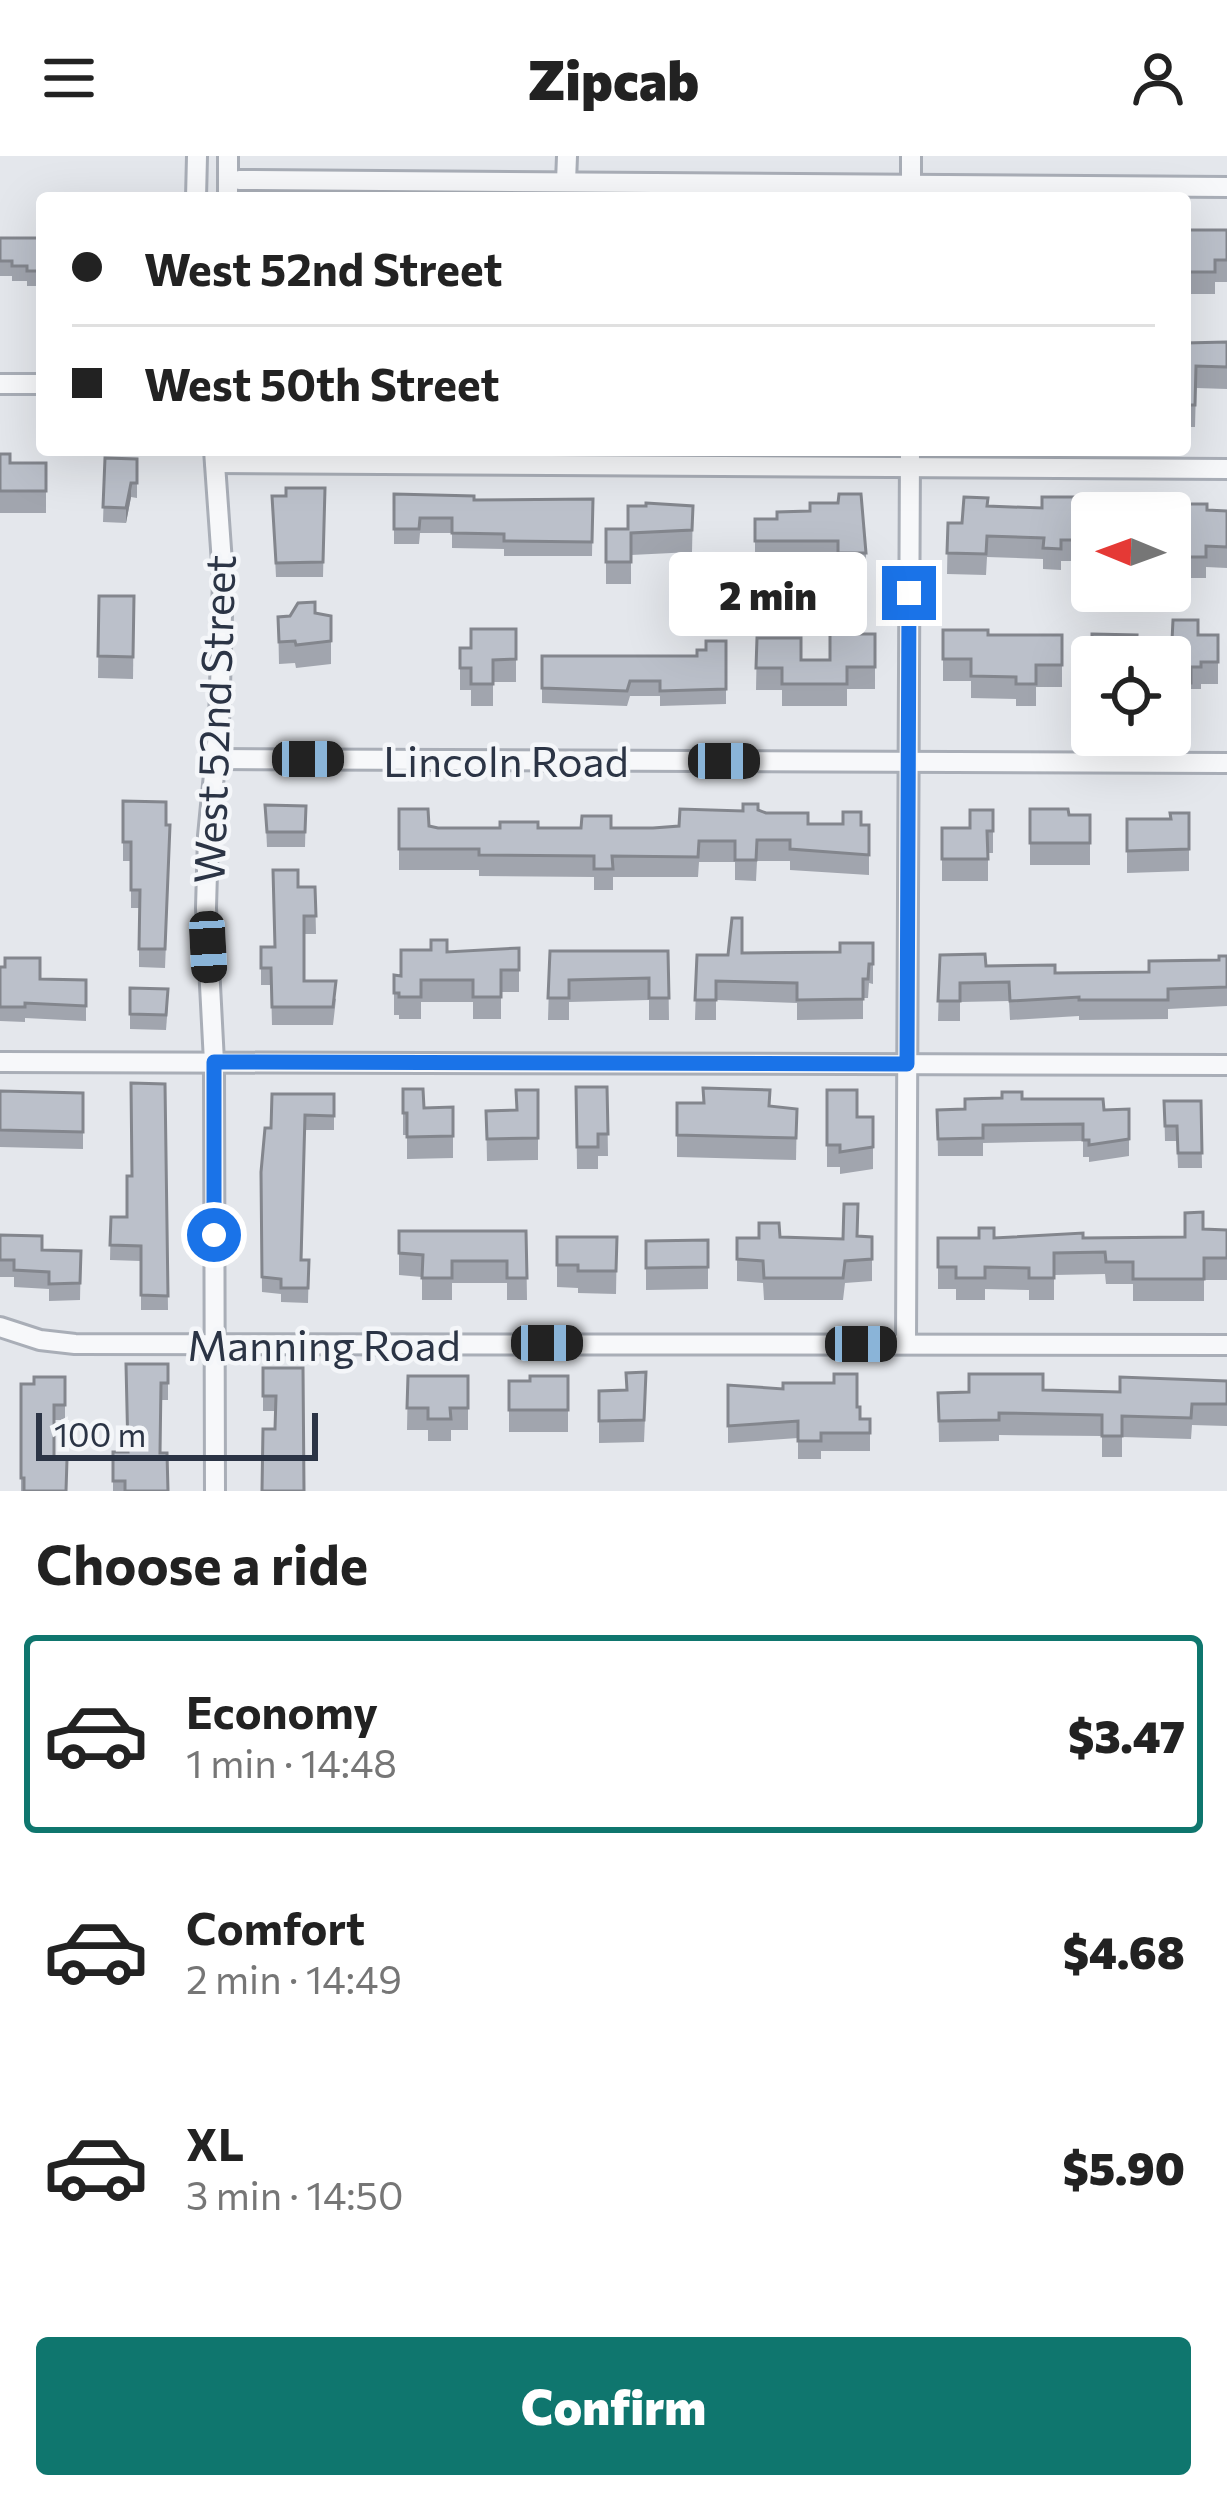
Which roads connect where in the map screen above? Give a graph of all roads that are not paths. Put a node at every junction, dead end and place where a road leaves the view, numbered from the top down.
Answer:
1 (196, 156) edge
2 (228, 156) edge
3 (566, 156) edge
4 (911, 156) edge
5 (239, 180) dead end
6 (566, 182) junction
7 (1227, 187) edge
8 (911, 191) edge
9 (196, 192) edge
10 (228, 192) edge
11 (0, 384) edge
12 (36, 384) edge
13 (215, 456) edge
14 (910, 459) edge
15 (1227, 469) edge
16 (216, 759) junction
17 (908, 761) junction
18 (1227, 763) edge
19 (0, 1062) edge
20 (214, 1062) junction
21 (907, 1064) junction
22 (1227, 1065) edge
23 (0, 1327) edge
24 (214, 1344) junction
25 (906, 1344) junction
26 (1227, 1345) edge
27 (215, 1491) edge

1 - 9 street
2 - 10 street
3 - 6 street
4 - 8 street
5 - 6 street
6 - 8 street
7 - 8 street
11 - 12 street
13 - 14 street
13 - 16 street, West 52nd Street
14 - 15 street
14 - 17 street
16 - 17 street, Lincoln Road
16 - 20 street, West 52nd Street
17 - 18 street, Lincoln Road
17 - 21 street
19 - 20 street
20 - 21 street
20 - 24 street, West 52nd Street
21 - 22 street
21 - 25 street
23 - 24 street, Manning Road
24 - 25 street, Manning Road
24 - 27 street, West 52nd Street
25 - 26 street, Manning Road

